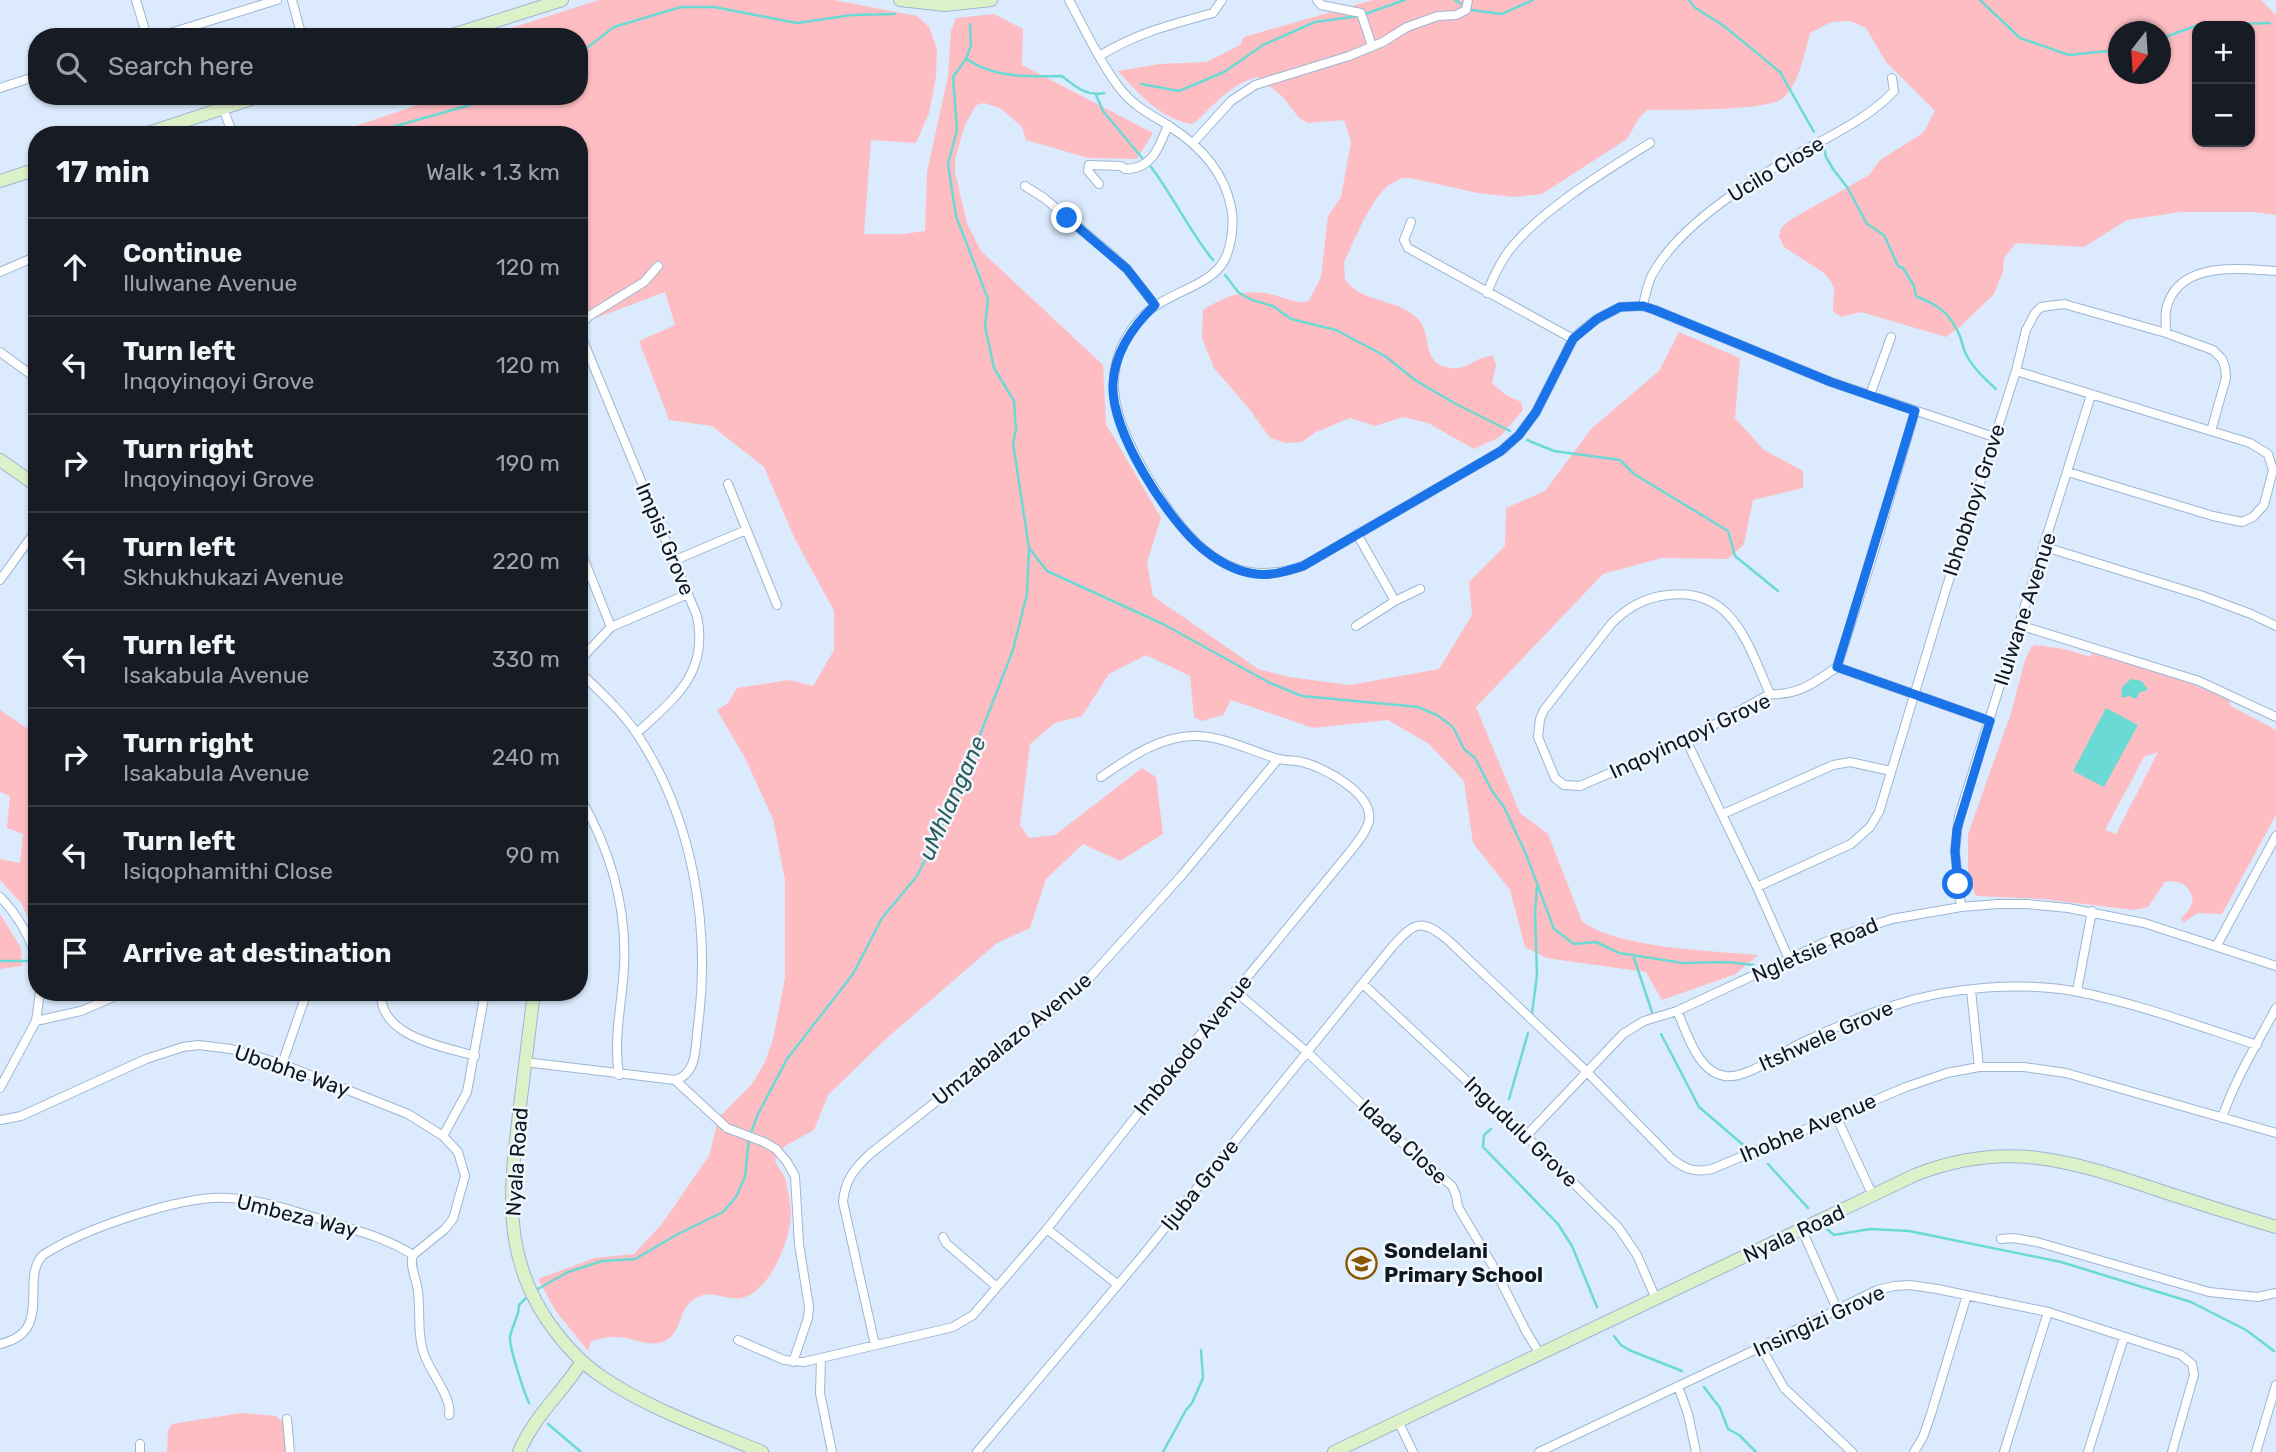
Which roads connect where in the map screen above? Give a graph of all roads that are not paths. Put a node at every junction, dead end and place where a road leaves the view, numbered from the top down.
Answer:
1 (136, 0) edge
2 (277, 0) edge
3 (292, 0) edge
4 (562, 0) edge
5 (992, 0) edge
6 (1069, 0) edge
7 (1222, 0) edge
8 (1317, 0) edge
9 (1468, 0) edge
10 (905, 1) edge
11 (144, 28) edge
12 (186, 28) edge
13 (300, 28) edge
14 (474, 28) edge
15 (1372, 46) junction
16 (1101, 55) junction
17 (1892, 78) dead end
18 (28, 79) edge
19 (0, 88) edge
20 (232, 105) edge
21 (223, 108) junction
22 (1168, 125) junction
23 (169, 126) edge
24 (230, 126) edge
25 (1193, 143) junction
26 (1650, 143) dead end
27 (28, 172) edge
28 (0, 181) edge
29 (1099, 184) dead end
30 (1025, 186) dead end
31 (1411, 222) dead end
32 (28, 262) edge
33 (658, 265) dead end
34 (2276, 271) edge
35 (0, 272) edge
36 (1487, 293) junction
37 (1155, 305) junction
38 (1643, 306) junction
39 (588, 317) edge
40 (2166, 333) junction
41 (1891, 337) dead end
42 (1573, 339) junction
43 (0, 352) edge
44 (588, 353) edge
45 (28, 372) edge
46 (2016, 372) junction
47 (1870, 395) junction
48 (2091, 395) junction
49 (1915, 411) junction
50 (2211, 431) junction
51 (1994, 437) junction
52 (0, 460) edge
53 (2068, 472) junction
54 (28, 480) edge
55 (728, 484) dead end
56 (746, 530) junction
57 (1357, 534) junction
58 (28, 541) edge
59 (2045, 547) junction
60 (673, 561) junction
61 (588, 570) edge
62 (0, 580) edge
63 (1420, 589) dead end
64 (688, 594) junction
65 (1395, 601) junction
66 (777, 605) dead end
67 (2019, 625) junction
68 (1356, 626) dead end
69 (2276, 626) edge
70 (611, 627) junction
71 (588, 652) edge
72 (1837, 667) junction
73 (588, 681) edge
74 (1770, 694) junction
75 (1914, 695) junction
76 (2276, 717) edge
77 (1990, 721) junction
78 (637, 733) junction
79 (1686, 740) junction
80 (1278, 759) junction
81 (1891, 771) junction
82 (1101, 777) dead end
83 (588, 813) edge
84 (1723, 814) junction
85 (2276, 836) edge
86 (1758, 887) junction
87 (0, 897) edge
88 (1961, 907) junction
89 (2092, 911) junction
90 (1426, 925) joint
91 (28, 938) edge
92 (2217, 945) junction
93 (1789, 959) junction
94 (2276, 966) edge
95 (1363, 984) junction
96 (1971, 990) junction
97 (1235, 991) junction
98 (2077, 991) junction
99 (39, 1001) edge
100 (103, 1001) edge
101 (304, 1001) edge
102 (382, 1001) edge
103 (484, 1001) edge
104 (533, 1001) edge
105 (2276, 1008) edge
106 (1677, 1011) junction
107 (36, 1021) junction
108 (2257, 1045) junction
109 (1307, 1052) junction
110 (475, 1056) junction
111 (525, 1062) junction
112 (282, 1064) junction
113 (1979, 1067) junction
114 (1586, 1071) junction
115 (619, 1075) junction
116 (675, 1080) junction
117 (0, 1088) edge
118 (1836, 1116) junction
119 (2222, 1118) junction
120 (0, 1120) edge
121 (2276, 1133) edge
122 (443, 1136) junction
123 (1526, 1136) junction
124 (1873, 1196) junction
125 (2276, 1227) edge
126 (1047, 1229) junction
127 (1802, 1230) junction
128 (943, 1237) dead end
129 (2001, 1239) dead end
130 (413, 1255) junction
131 (1117, 1284) junction
132 (997, 1287) junction
133 (2276, 1293) edge
134 (1967, 1295) junction
135 (1656, 1299) junction
136 (1837, 1309) junction
137 (2048, 1312) junction
138 (2124, 1337) junction
139 (738, 1340) dead end
140 (0, 1344) edge
141 (875, 1345) junction
142 (1761, 1348) junction
143 (1540, 1354) junction
144 (821, 1359) junction
145 (582, 1361) junction
146 (793, 1362) junction
147 (2276, 1385) edge
148 (1678, 1386) junction
149 (449, 1415) dead end
150 (287, 1419) dead end
151 (2265, 1420) junction
152 (1398, 1421) junction
153 (2276, 1424) edge
154 (1340, 1451) edge
155 (290, 1452) edge
156 (519, 1452) edge
157 (762, 1452) edge
158 (832, 1452) edge
159 (977, 1452) edge
160 (1413, 1452) edge
161 (1539, 1452) edge
162 (1696, 1452) edge
163 (1852, 1452) edge
164 (1914, 1452) edge
165 (2004, 1452) edge
166 (2088, 1452) edge
167 (2172, 1452) edge
168 (2256, 1452) edge

1 - 11 street
2 - 12 street
3 - 13 street
4 - 14 street
5 - 10 street
6 - 16 street
7 - 16 street
8 - 15 street
9 - 15 street
15 - 25 street
16 - 22 street
17 - 38 street, Ucilo Close
18 - 19 street
20 - 21 street
21 - 23 street
21 - 24 street
22 - 25 street
22 - 29 street
25 - 37 street
26 - 36 street
27 - 28 street
30 - 37 street
31 - 36 street
32 - 35 street
33 - 39 street
34 - 40 street
36 - 42 street
37 - 57 street
38 - 42 street
38 - 47 street
40 - 46 street, Ibhobhoyi Grove
40 - 50 street, Ibhobhoyi Grove
41 - 47 street
42 - 57 street
43 - 45 street
44 - 60 street, Impisi Grove
46 - 48 street
46 - 51 street, Ibhobhoyi Grove
47 - 49 street
48 - 50 street
48 - 53 street, Ilulwane Avenue
49 - 51 street
49 - 72 street
50 - 53 street
51 - 75 street, Ibhobhoyi Grove
52 - 54 street
53 - 59 street, Ilulwane Avenue
55 - 56 street
56 - 60 street
56 - 66 street
57 - 65 street
58 - 62 street
59 - 67 street, Ilulwane Avenue
59 - 69 street
60 - 64 street, Impisi Grove
61 - 70 street
63 - 65 street
64 - 70 street
64 - 78 street, Impisi Grove
65 - 68 street
67 - 76 street
67 - 77 street, Ilulwane Avenue
70 - 71 street
72 - 74 street, Inqoyinqoyi Grove
72 - 75 street
73 - 78 street
74 - 79 street, Inqoyinqoyi Grove
74 - 79 street, Inqoyinqoyi Grove
75 - 77 street
75 - 81 street, Ibhobhoyi Grove
77 - 88 street, Ilulwane Avenue
78 - 116 street
79 - 84 street
80 - 82 street, Imbokodo Avenue
80 - 97 street, Imbokodo Avenue
80 - 141 street, Umzabalazo Avenue
81 - 84 street
81 - 86 street, Ibhobhoyi Grove
83 - 115 street
84 - 86 street
85 - 92 street
86 - 93 street
87 - 91 street
88 - 89 street, Ngletsie Road
88 - 93 street, Ngletsie Road
89 - 92 street, Ngletsie Road
89 - 98 street
90 - 95 street, Ijuba Grove
90 - 114 street, Ihobhe Avenue
92 - 94 street, Ngletsie Road
93 - 106 street, Ngletsie Road
95 - 109 street, Ijuba Grove
95 - 123 street, Ingudulu Grove
96 - 98 street, Itshwele Grove
96 - 106 street, Itshwele Grove
96 - 113 street
97 - 109 street, Idada Close
97 - 126 street, Imbokodo Avenue
98 - 108 street, Itshwele Grove
99 - 107 street
100 - 107 street
101 - 112 street
102 - 110 street
103 - 110 street
104 - 111 street, Nyala Road
105 - 108 street
106 - 114 street, Ngletsie Road
107 - 117 street
108 - 119 street
109 - 131 street, Ijuba Grove
109 - 143 street, Idada Close
110 - 122 street
111 - 115 street
111 - 145 street, Nyala Road
112 - 120 street, Ubobhe Way
112 - 122 street, Ubobhe Way
113 - 118 street, Ihobhe Avenue
113 - 119 street, Ihobhe Avenue
114 - 118 street, Ihobhe Avenue
114 - 123 street, Ngletsie Road
115 - 116 street
116 - 146 street
118 - 124 street
119 - 121 street, Ihobhe Avenue
122 - 130 street, Ubobhe Way
123 - 135 street, Ingudulu Grove
124 - 125 street, Nyala Road
124 - 127 street, Nyala Road
126 - 131 street
126 - 132 street, Imbokodo Avenue
127 - 135 street, Nyala Road
127 - 136 street
128 - 132 street
129 - 133 street
130 - 140 street, Umbeza Way
130 - 149 street
131 - 159 street, Ijuba Grove
132 - 141 street, Imbokodo Avenue
134 - 136 street, Insingizi Grove
134 - 137 street, Insingizi Grove
134 - 164 street
135 - 143 street, Nyala Road
136 - 142 street, Insingizi Grove
137 - 138 street, Insingizi Grove
137 - 165 street
138 - 166 street
138 - 167 street, Insingizi Grove
139 - 146 street, Imbokodo Avenue
141 - 144 street, Imbokodo Avenue
142 - 148 street, Insingizi Grove
142 - 163 street
143 - 152 street, Nyala Road
144 - 146 street, Imbokodo Avenue
144 - 158 street
145 - 156 street
145 - 157 street, Nyala Road
147 - 151 street
148 - 161 street, Insingizi Grove
148 - 162 street
150 - 155 street
151 - 153 street
151 - 168 street
152 - 154 street, Nyala Road
152 - 160 street

